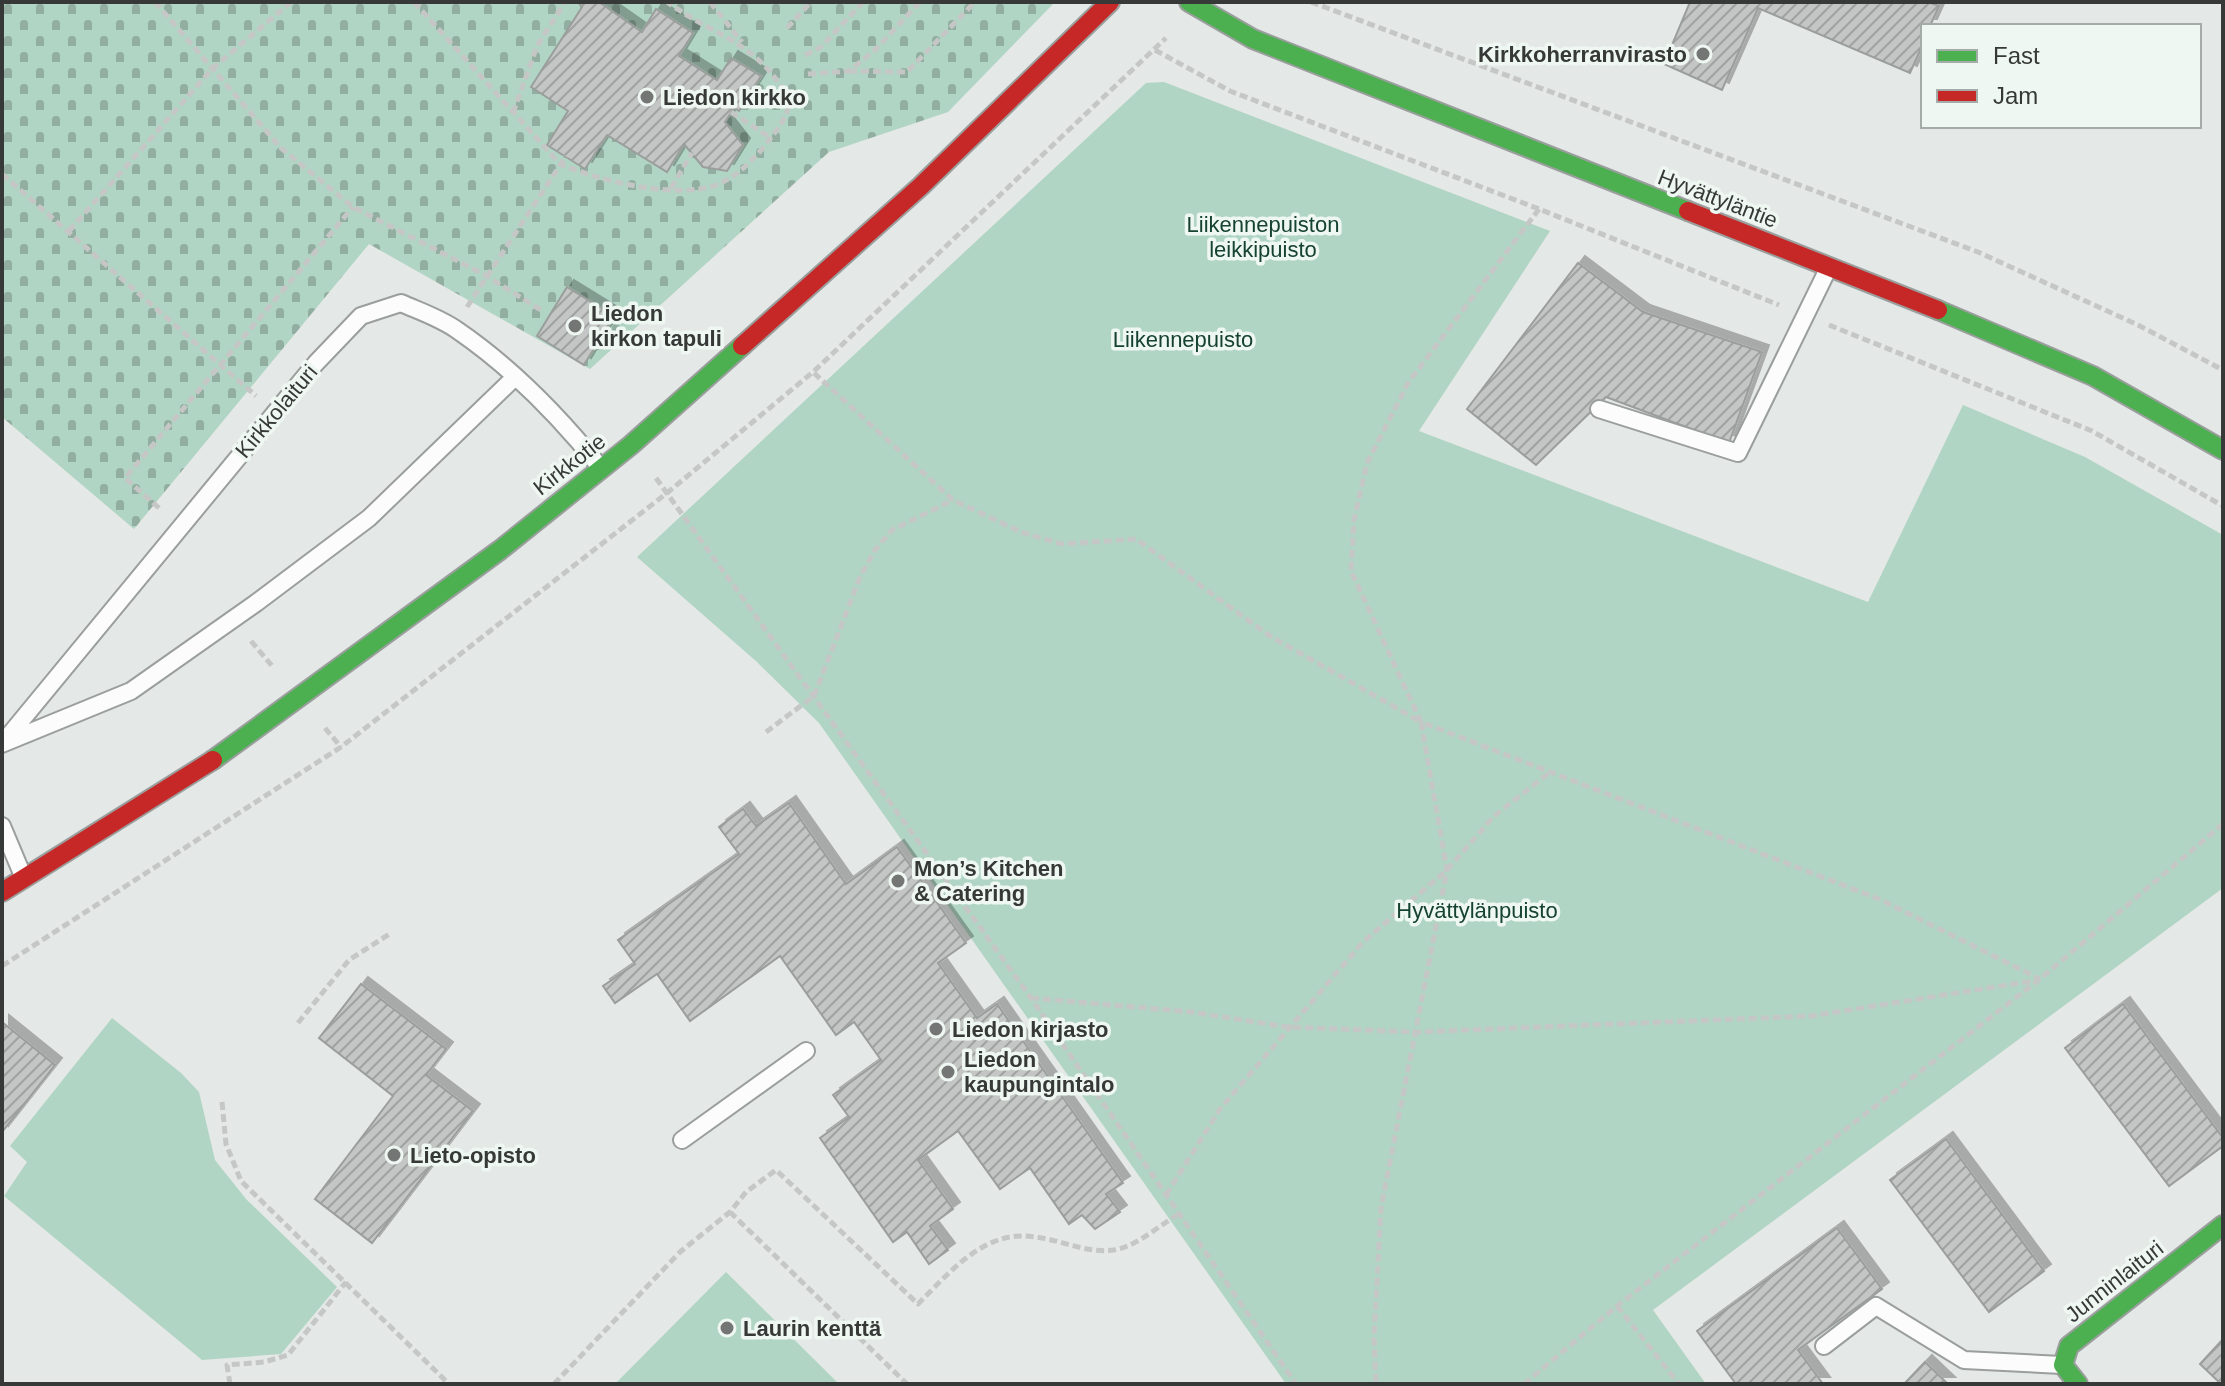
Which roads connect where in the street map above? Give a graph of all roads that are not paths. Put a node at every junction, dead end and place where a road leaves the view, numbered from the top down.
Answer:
1 (1110, 2) edge
2 (1189, 2) edge
3 (1829, 267) junction
4 (515, 377) junction
5 (1599, 409) dead end
6 (2223, 450) edge
7 (601, 468) junction
8 (2, 744) edge
9 (2, 826) edge
10 (24, 877) junction
11 (2, 892) edge
12 (806, 1051) dead end
13 (682, 1140) dead end
14 (2223, 1225) edge
15 (1824, 1346) dead end
16 (2063, 1365) junction
17 (2078, 1384) edge

1 - 7 street, Kirkkotie
2 - 3 street, Hyvättyläntie
3 - 5 lane
3 - 6 street, Hyvättyläntie
4 - 7 lane, Kirkkolaituri
4 - 8 lane
4 - 8 lane, Kirkkolaituri
7 - 10 street, Kirkkotie
9 - 10 lane
10 - 11 street, Kirkkotie
12 - 13 lane
14 - 16 street, Junninlaituri
15 - 16 lane
16 - 17 street

